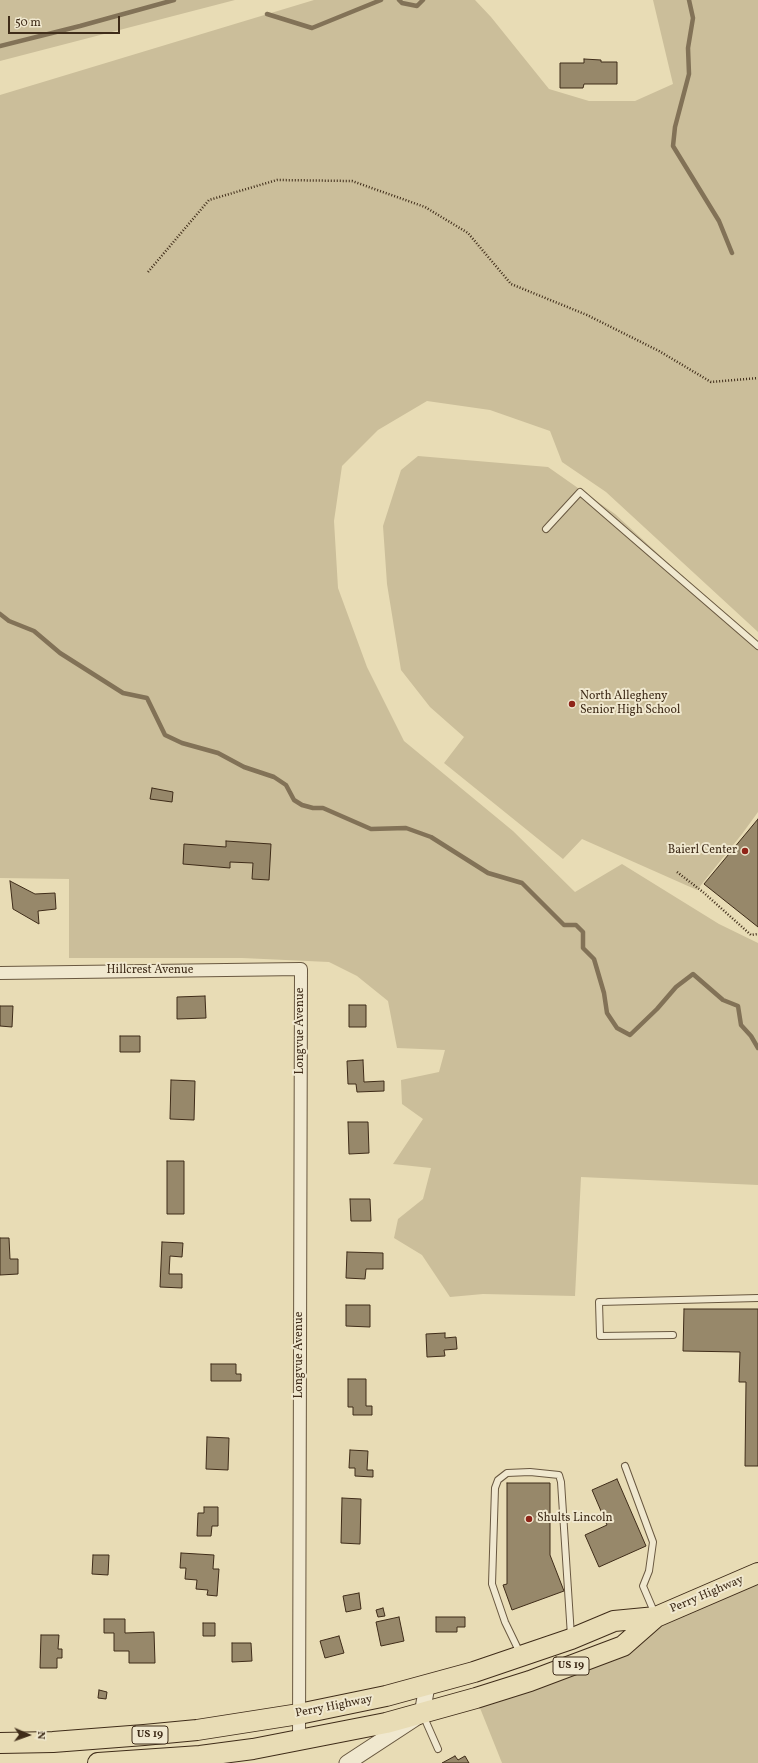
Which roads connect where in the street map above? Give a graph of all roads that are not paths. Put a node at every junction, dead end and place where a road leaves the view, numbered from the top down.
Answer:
1 (546, 529) dead end
2 (758, 646) edge
3 (301, 969) joint
4 (0, 973) edge
5 (758, 1298) edge
6 (674, 1335) dead end
7 (625, 1466) dead end
8 (758, 1573) edge
9 (656, 1617) junction
10 (571, 1639) junction
11 (522, 1656) junction
12 (427, 1686) junction
13 (299, 1714) junction
14 (422, 1714) junction
15 (299, 1740) junction
16 (0, 1743) edge
17 (438, 1749) dead end
18 (98, 1763) edge
19 (347, 1763) edge

1 - 2 lane
3 - 4 street, Hillcrest Avenue
3 - 13 street, Longvue Avenue
5 - 6 lane
7 - 9 lane
8 - 9 highway, Perry Highway / US 19
9 - 10 highway, Perry Highway / US 19
9 - 14 highway, Perry Highway / US 19
10 - 11 highway, Perry Highway / US 19
10 - 11 lane
11 - 12 highway, Perry Highway / US 19
12 - 13 highway, Perry Highway / US 19
12 - 14 street
13 - 15 street, Longvue Avenue
13 - 16 highway, Perry Highway / US 19
14 - 15 highway, Perry Highway / US 19
14 - 17 lane
14 - 19 street
15 - 18 highway, Perry Highway / US 19

